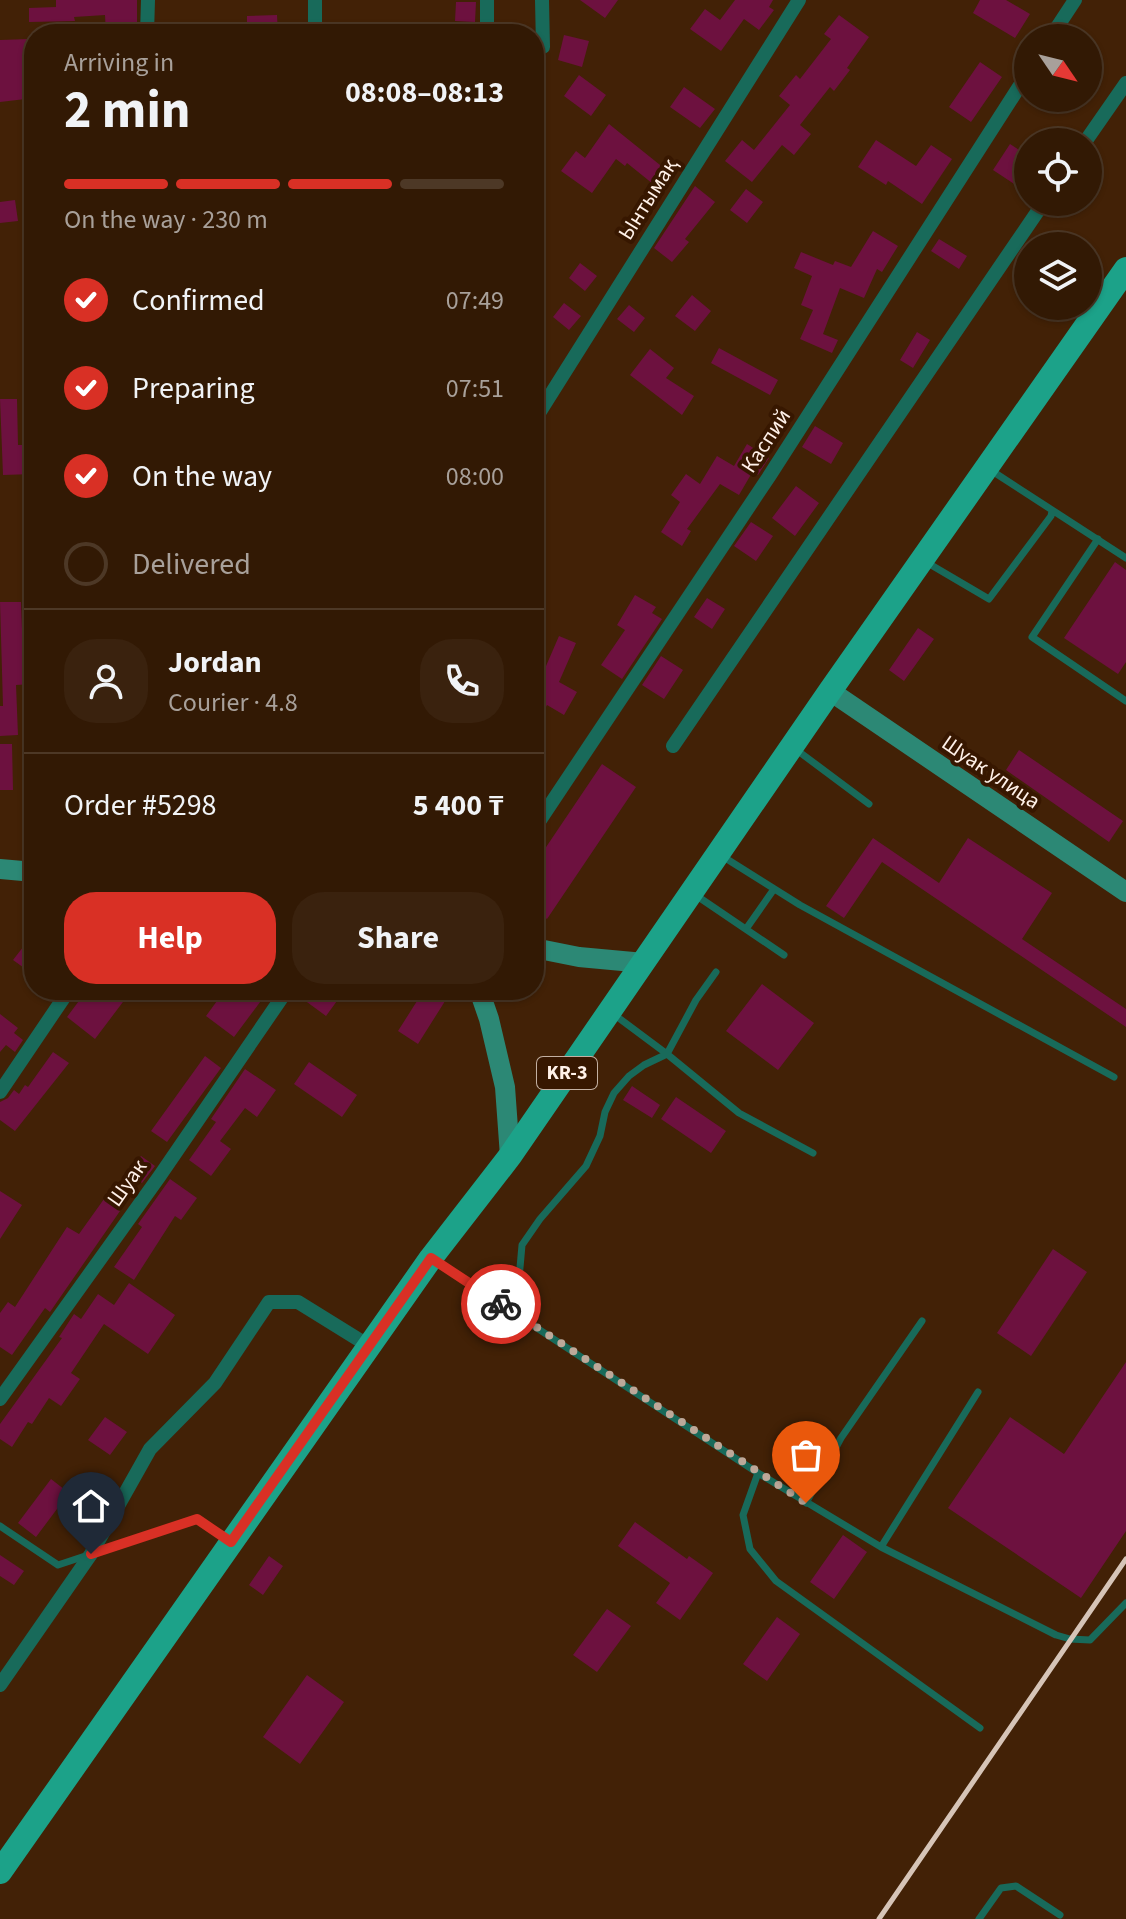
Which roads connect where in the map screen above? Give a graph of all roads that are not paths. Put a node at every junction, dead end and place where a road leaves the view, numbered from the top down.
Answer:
1 (148, 0) edge
2 (315, 0) edge
3 (487, 0) edge
4 (542, 0) edge
5 (799, 0) edge
6 (1075, 0) edge
7 (147, 24) edge
8 (315, 24) edge
9 (487, 24) edge
10 (543, 24) edge
11 (1059, 24) edge
12 (1126, 83) edge
13 (1014, 95) edge
14 (1095, 128) edge
15 (1034, 216) edge
16 (1126, 269) edge
17 (544, 405) edge
18 (987, 468) junction
19 (1052, 511) junction
20 (1098, 539) junction
21 (1126, 558) edge
22 (922, 560) junction
23 (830, 691) junction
24 (1126, 701) edge
25 (673, 746) dead end
26 (792, 747) junction
27 (869, 804) dead end
28 (544, 814) edge
29 (719, 854) junction
30 (0, 869) edge
31 (24, 871) edge
32 (774, 889) junction
33 (1126, 892) edge
34 (692, 893) junction
35 (746, 929) junction
36 (544, 950) edge
37 (784, 955) dead end
38 (644, 963) junction
39 (716, 972) dead end
40 (62, 1000) edge
41 (280, 1000) edge
42 (482, 1000) edge
43 (610, 1011) junction
44 (667, 1054) junction
45 (1114, 1077) dead end
46 (0, 1092) edge
47 (813, 1153) dead end
48 (510, 1156) junction
49 (431, 1258) junction
50 (922, 1321) dead end
51 (534, 1326) junction
52 (369, 1346) junction
53 (978, 1392) dead end
54 (0, 1399) edge
55 (758, 1473) junction
56 (806, 1503) junction
57 (0, 1526) edge
58 (231, 1542) junction
59 (881, 1547) junction
60 (91, 1554) junction
61 (1126, 1603) edge
62 (0, 1685) edge
63 (980, 1728) dead end
64 (0, 1872) edge
65 (1060, 1915) dead end
66 (979, 1919) edge

1 - 7 street
2 - 8 street
3 - 9 street
4 - 10 street
5 - 17 street, Ынтымақ
6 - 11 street
12 - 14 street
13 - 28 street, Каспий
15 - 25 street
16 - 18 main road, KR-3
18 - 19 lane
18 - 22 main road, KR-3
19 - 20 lane
19 - 22 lane
20 - 21 lane
20 - 24 lane
22 - 23 main road, KR-3
23 - 26 main road, KR-3
23 - 33 street, Шуак улица
26 - 27 lane
26 - 29 main road, KR-3
29 - 32 lane
29 - 34 main road, KR-3
30 - 31 street
32 - 35 lane
32 - 45 lane
34 - 35 lane
34 - 38 main road, KR-3
35 - 37 lane
36 - 38 street
38 - 43 main road, KR-3
39 - 44 lane
40 - 46 street
41 - 54 street, Шуак
42 - 48 street
43 - 44 lane
43 - 48 main road, KR-3
44 - 47 lane
44 - 51 lane
48 - 49 main road, KR-3
49 - 51 lane
49 - 52 main road, KR-3
50 - 56 lane
51 - 55 lane
52 - 58 main road, KR-3
52 - 60 street
53 - 59 lane
55 - 56 lane
55 - 63 lane
56 - 59 lane
57 - 60 lane
58 - 60 lane
58 - 64 main road, KR-3
59 - 61 lane
60 - 62 street
65 - 66 lane

